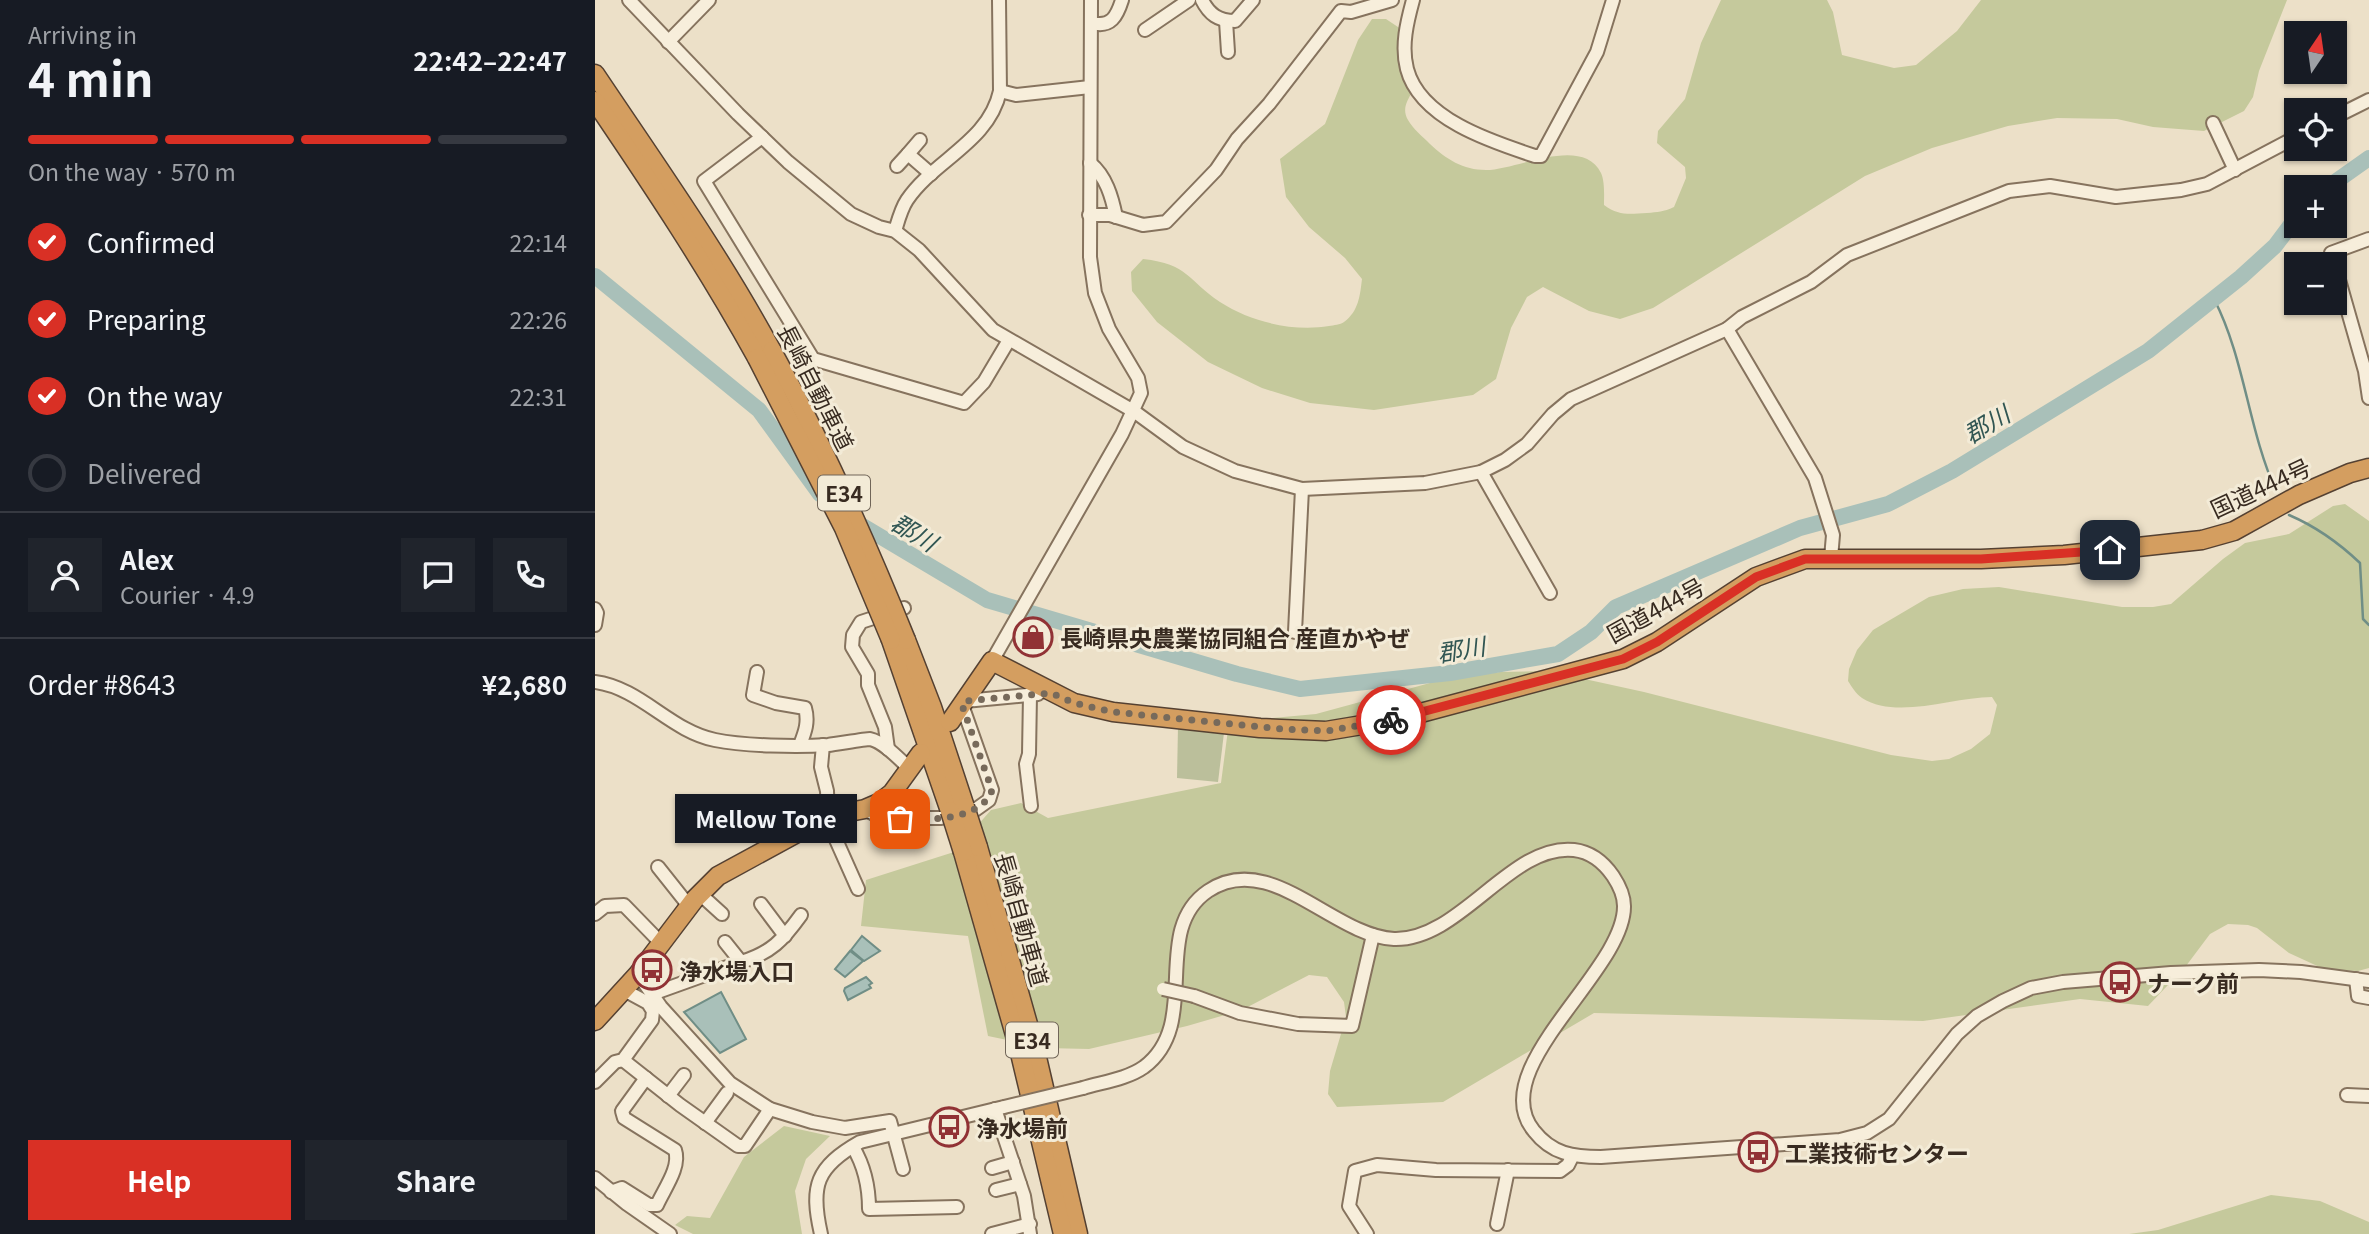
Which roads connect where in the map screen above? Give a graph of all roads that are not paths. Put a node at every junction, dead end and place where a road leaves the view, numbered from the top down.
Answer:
1 (629, 0) edge
2 (709, 0) edge
3 (999, 0) edge
4 (1091, 0) edge
5 (1122, 0) edge
6 (1189, 0) edge
7 (1202, 0) edge
8 (1254, 0) edge
9 (1392, 0) edge
10 (1413, 0) edge
11 (1613, 0) edge
12 (1226, 21) junction
13 (1092, 23) junction
14 (1145, 30) dead end
15 (668, 42) junction
16 (1228, 52) dead end
17 (595, 74) edge
18 (1090, 87) junction
19 (1000, 91) junction
20 (2369, 100) edge
21 (595, 101) edge
22 (2347, 111) edge
23 (2213, 123) dead end
24 (762, 137) junction
25 (920, 140) dead end
26 (2284, 143) edge
27 (908, 154) junction
28 (1090, 163) junction
29 (897, 166) dead end
30 (2235, 170) junction
31 (931, 174) junction
32 (667, 194) junction
33 (1089, 215) junction
34 (1116, 216) junction
35 (848, 223) dead end
36 (874, 225) junction
37 (895, 231) junction
38 (2369, 239) edge
39 (2334, 252) edge
40 (2347, 309) edge
41 (1727, 329) junction
42 (1009, 340) junction
43 (2369, 398) edge
44 (1135, 412) junction
45 (2369, 468) edge
46 (1481, 472) junction
47 (1302, 489) junction
48 (1831, 558) junction
49 (1550, 593) dead end
50 (904, 608) dead end
51 (595, 609) edge
52 (595, 625) edge
53 (1295, 632) dead end
54 (992, 661) junction
55 (757, 672) dead end
56 (595, 682) edge
57 (1051, 693) junction
58 (1030, 695) junction
59 (964, 703) junction
60 (950, 722) dead end
61 (800, 745) junction
62 (823, 746) junction
63 (888, 749) junction
64 (921, 753) dead end
65 (909, 768) junction
66 (1031, 806) dead end
67 (747, 809) dead end
68 (865, 809) junction
69 (828, 816) junction
70 (777, 844) junction
71 (970, 850) junction
72 (658, 867) dead end
73 (858, 889) dead end
74 (695, 900) junction
75 (761, 904) dead end
76 (595, 914) edge
77 (722, 914) dead end
78 (801, 915) dead end
79 (1373, 934) junction
80 (785, 936) junction
81 (660, 942) junction
82 (725, 942) dead end
83 (741, 961) junction
84 (638, 974) junction
85 (2362, 980) edge
86 (1163, 989) dead end
87 (624, 990) junction
88 (652, 994) junction
89 (2369, 998) edge
90 (595, 1021) edge
91 (623, 1059) junction
92 (684, 1075) dead end
93 (646, 1078) junction
94 (595, 1082) edge
95 (727, 1093) dead end
96 (2347, 1095) dead end
97 (669, 1096) junction
98 (2369, 1096) edge
99 (1000, 1108) junction
100 (770, 1109) junction
101 (705, 1123) junction
102 (895, 1133) junction
103 (853, 1147) junction
104 (1572, 1157) junction
105 (1013, 1162) junction
106 (992, 1168) dead end
107 (904, 1169) dead end
108 (1508, 1170) junction
109 (595, 1178) edge
110 (1020, 1184) junction
111 (996, 1190) dead end
112 (611, 1192) junction
113 (957, 1207) dead end
114 (1497, 1224) dead end
115 (1030, 1229) edge
116 (670, 1234) edge
117 (821, 1234) edge
118 (992, 1234) edge
119 (1063, 1234) edge
120 (1078, 1234) edge
121 (1367, 1234) edge

1 - 15 street
2 - 15 street
3 - 19 street
4 - 13 street
5 - 13 street
6 - 14 street
7 - 12 street
8 - 12 street
9 - 34 street
10 - 11 street
12 - 16 street
13 - 18 street
15 - 24 street
17 - 32 highway, 長崎自動車道 / E34
18 - 19 street
18 - 28 street
19 - 31 street
20 - 22 street
21 - 32 highway, 長崎自動車道 / E34
23 - 30 street
24 - 36 street
24 - 42 street
25 - 27 street
26 - 30 street
27 - 29 street
27 - 31 street
28 - 33 street
28 - 34 street
30 - 41 street
31 - 37 street
32 - 71 highway, 長崎自動車道 / E34, bridge
33 - 34 street
33 - 44 street
35 - 36 street
36 - 37 street
37 - 42 street
38 - 39 street
40 - 43 street
41 - 46 street
41 - 48 street
42 - 44 street
44 - 47 street
44 - 54 street
45 - 48 highway, 国道444号
46 - 47 street
46 - 49 street
47 - 53 street
48 - 57 highway, 国道444号
50 - 63 street
51 - 52 street
54 - 57 highway, 国道444号
54 - 59 highway
55 - 61 street
56 - 61 street
57 - 58 street
58 - 59 street
58 - 66 street
59 - 60 highway
59 - 68 street
61 - 62 street
62 - 63 street
62 - 69 street
63 - 65 street
64 - 65 highway
65 - 68 highway
67 - 70 street
68 - 69 highway
69 - 70 highway
69 - 73 street
70 - 74 highway
71 - 119 highway, 長崎自動車道 / E34
71 - 120 highway, 長崎自動車道 / E34
72 - 74 street
74 - 77 street
74 - 81 highway
75 - 80 street
76 - 81 street
78 - 80 street
79 - 86 street, bridge
79 - 99 street, bridge
79 - 104 street
80 - 83 street
81 - 84 highway
82 - 83 street
83 - 88 street
84 - 87 highway
84 - 88 street
85 - 89 street
85 - 104 street
87 - 90 highway
87 - 91 street
88 - 100 street
91 - 93 street
91 - 94 street
92 - 97 street
93 - 97 street
93 - 112 street
95 - 101 street
96 - 98 street
97 - 101 street
99 - 102 street
99 - 105 street
100 - 101 street
100 - 102 street
102 - 103 street
102 - 107 street
103 - 113 street
103 - 117 street
104 - 108 street
105 - 106 street
105 - 110 street
108 - 114 street
108 - 121 street
109 - 112 street
110 - 111 street
110 - 115 street
112 - 116 street
115 - 118 street

